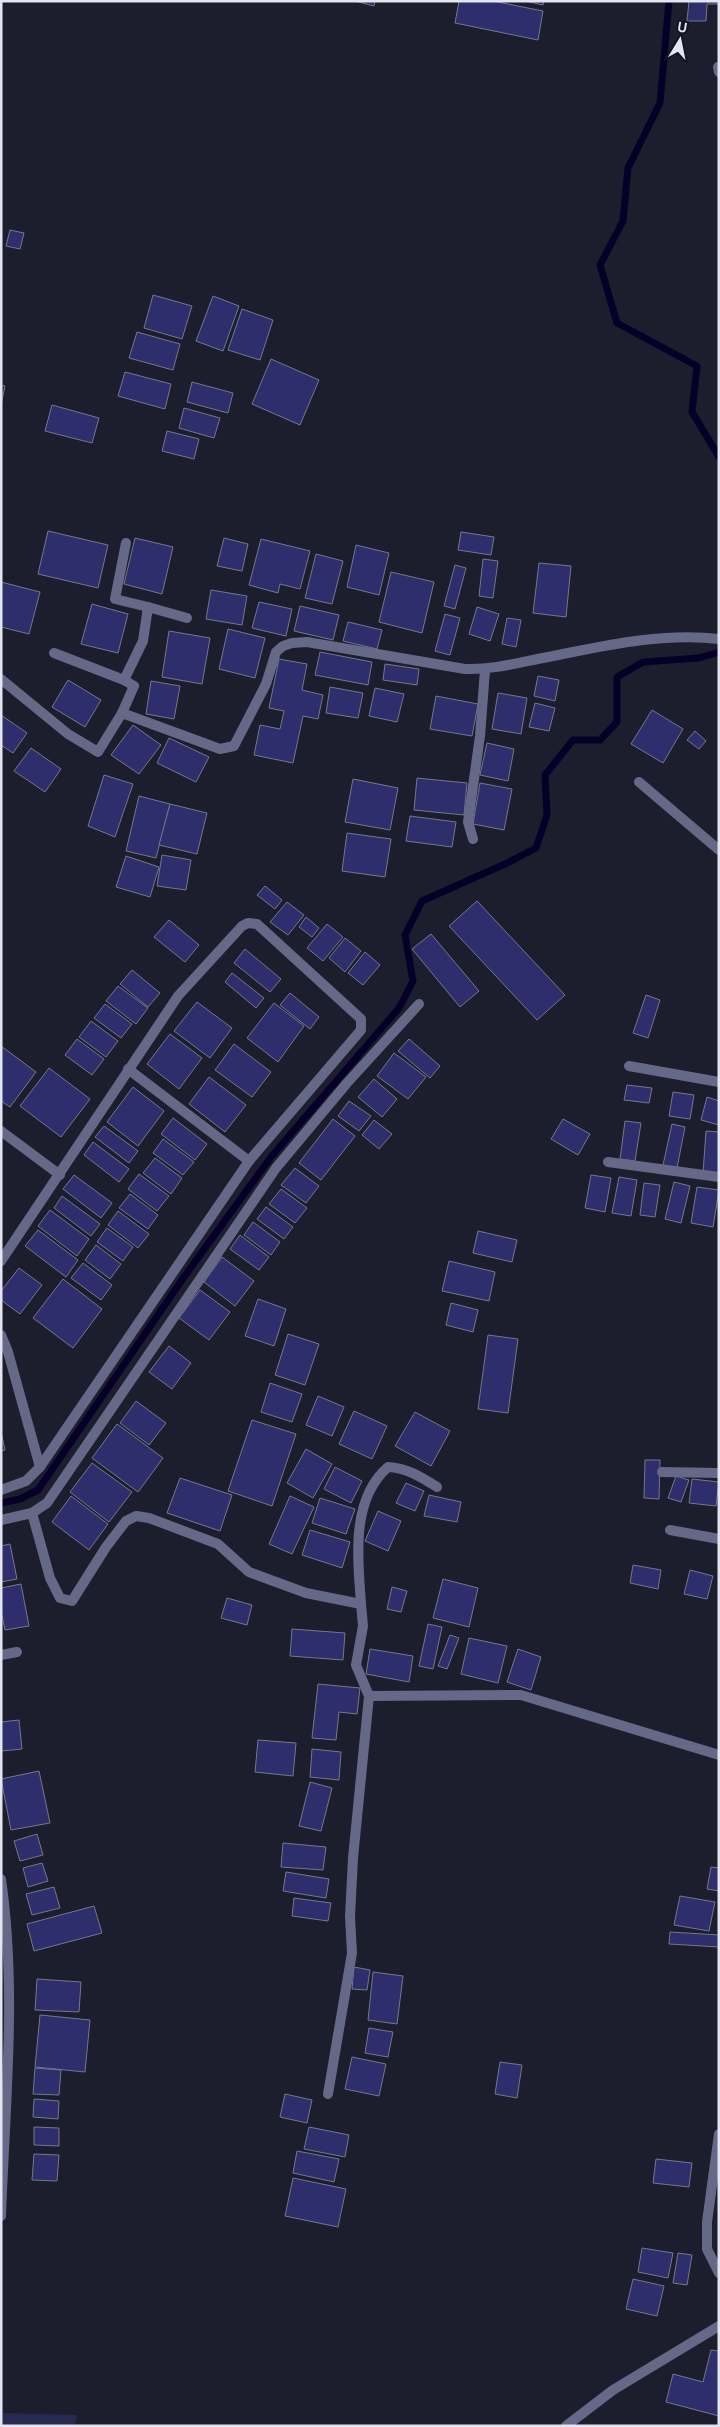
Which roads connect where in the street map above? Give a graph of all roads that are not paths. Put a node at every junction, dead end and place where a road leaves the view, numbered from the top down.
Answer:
1 (718, 67) edge
2 (719, 72) edge
3 (126, 543) dead end
4 (148, 607) junction
5 (187, 618) dead end
6 (719, 639) edge
7 (54, 653) dead end
8 (485, 670) junction
9 (1, 679) edge
10 (124, 680) junction
11 (122, 713) junction
12 (639, 782) dead end
13 (473, 839) dead end
14 (719, 850) edge
15 (419, 1004) dead end
16 (629, 1066) dead end
17 (128, 1070) junction
18 (719, 1082) edge
19 (1, 1131) edge
20 (249, 1161) junction
21 (608, 1162) dead end
22 (60, 1175) junction
23 (719, 1177) edge
24 (1, 1261) edge
25 (1, 1335) edge
26 (5, 1353) edge
27 (40, 1466) junction
28 (662, 1472) dead end
29 (719, 1473) edge
30 (437, 1487) dead end
31 (1, 1490) edge
32 (32, 1512) junction
33 (1, 1520) edge
34 (670, 1530) dead end
35 (719, 1539) edge
36 (361, 1604) junction
37 (17, 1652) dead end
38 (1, 1655) edge
39 (369, 1696) junction
40 (719, 1755) edge
41 (1, 1879) edge
42 (328, 2094) dead end
43 (719, 2134) edge
44 (1, 2216) edge
45 (719, 2273) edge
46 (719, 2326) edge
47 (566, 2426) edge

1 - 2 street
3 - 4 street
4 - 5 street
4 - 10 street
6 - 8 street
7 - 10 street
8 - 11 street
8 - 13 street
9 - 11 street
10 - 11 street
12 - 14 street
15 - 32 street
16 - 18 street
17 - 20 street
17 - 20 street
17 - 22 street
19 - 22 street
20 - 27 street
21 - 23 street
22 - 24 street
25 - 26 street
26 - 27 street
27 - 31 street
28 - 29 street
30 - 36 street
32 - 33 street
32 - 36 street
34 - 35 street
36 - 39 street
37 - 38 street
39 - 40 street
39 - 42 street
41 - 44 street
43 - 45 street
46 - 47 street

